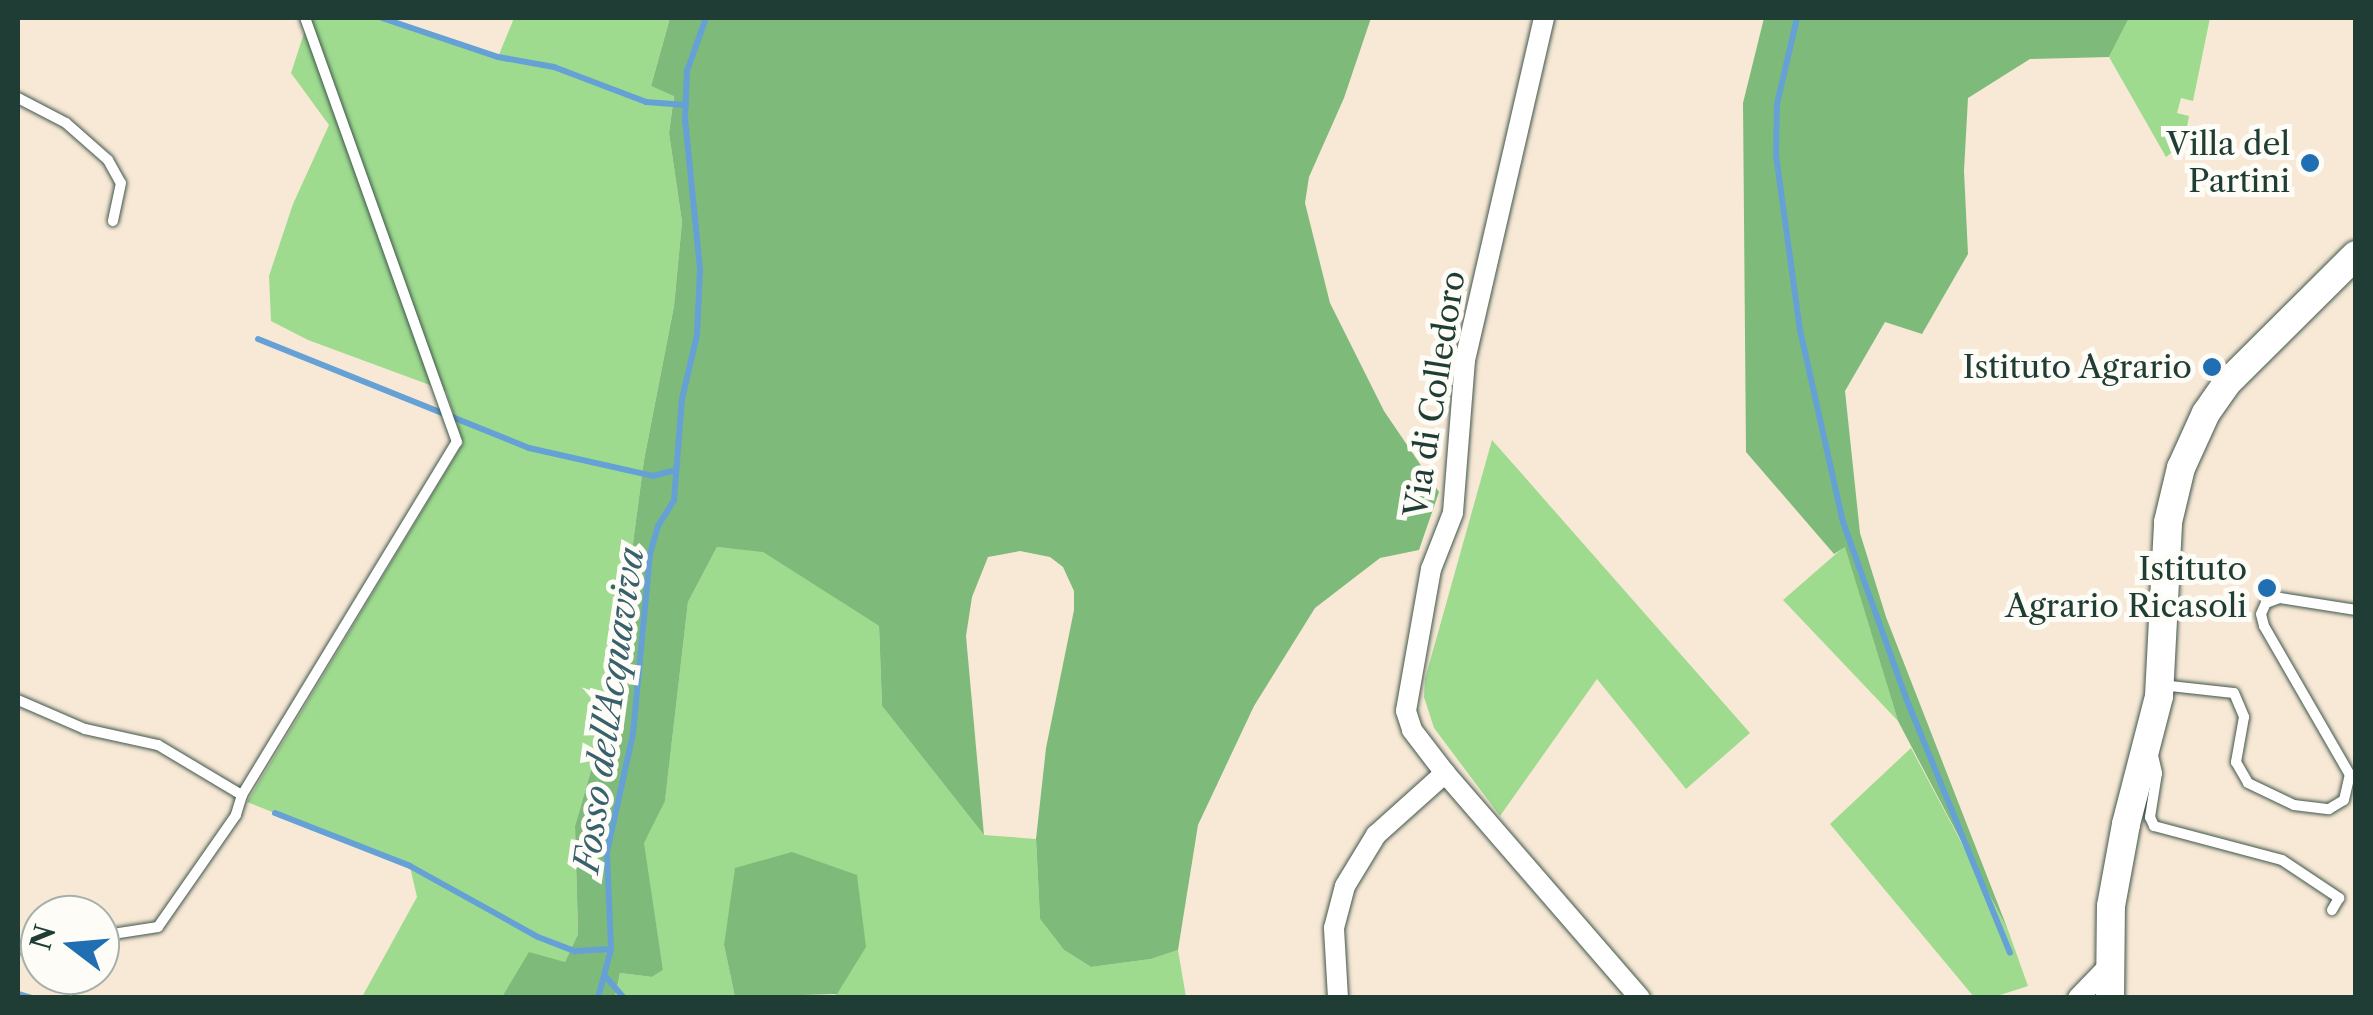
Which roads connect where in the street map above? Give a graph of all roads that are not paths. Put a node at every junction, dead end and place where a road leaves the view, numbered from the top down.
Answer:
1 (305, 18) edge
2 (1544, 18) edge
3 (18, 98) edge
4 (112, 220) dead end
5 (2356, 255) edge
6 (2356, 610) edge
7 (2160, 685) junction
8 (18, 700) edge
9 (2149, 740) junction
10 (1444, 772) junction
11 (242, 794) junction
12 (2332, 910) dead end
13 (120, 933) edge
14 (2108, 968) junction
15 (1338, 998) edge
16 (1640, 998) edge
17 (2078, 998) edge
18 (2110, 998) edge

1 - 11 lane
2 - 10 street, Via di Colledoro
3 - 4 lane
5 - 7 street
6 - 7 lane
7 - 9 street
8 - 11 lane
9 - 12 lane
9 - 14 street
10 - 15 street
10 - 16 street, Via di Colledoro
11 - 13 lane
14 - 17 street
14 - 18 street

